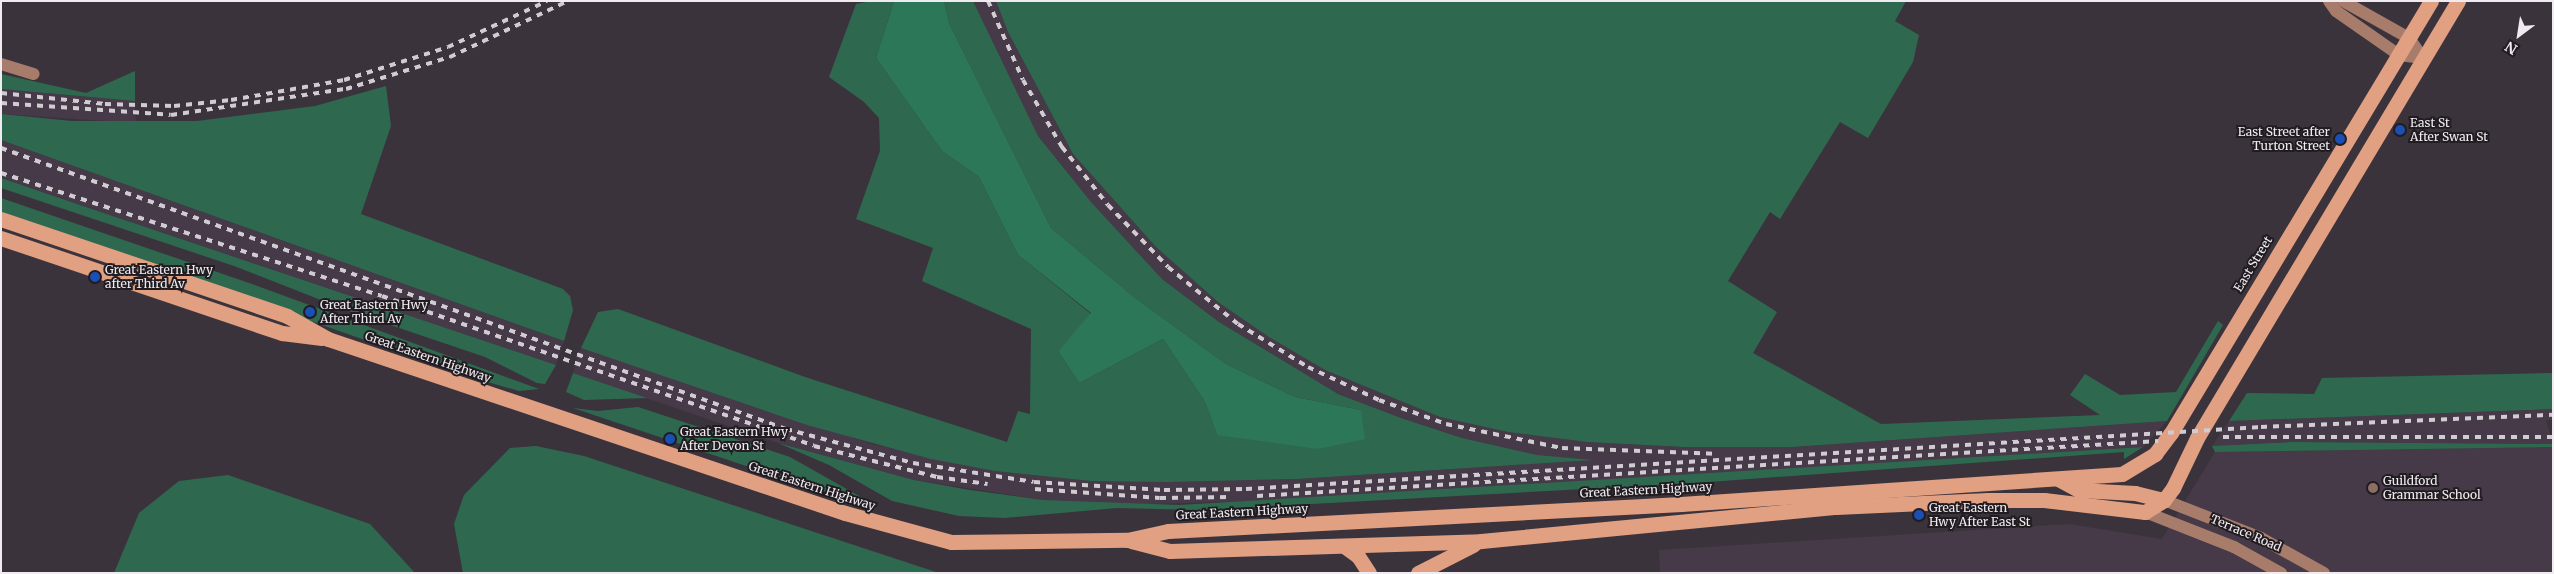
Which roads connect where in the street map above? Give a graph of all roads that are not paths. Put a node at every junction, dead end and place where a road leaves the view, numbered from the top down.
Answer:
1 (2329, 1) edge
2 (2343, 1) edge
3 (2431, 1) edge
4 (2458, 1) edge
5 (2409, 38) junction
6 (2399, 55) junction
7 (2423, 58) junction
8 (1, 64) edge
9 (33, 74) dead end
10 (1, 220) edge
11 (1, 238) edge
12 (328, 339) junction
13 (2058, 479) junction
14 (2164, 500) junction
15 (2145, 512) junction
16 (1127, 540) junction
17 (1481, 541) junction
18 (1344, 546) junction
19 (1369, 573) edge
20 (1418, 573) edge
21 (2281, 573) edge
22 (2324, 573) edge

1 - 6 street
2 - 5 street
3 - 5 highway, East Street
4 - 7 highway
5 - 6 highway, East Street
5 - 7 street
6 - 7 street
6 - 13 highway, East Street
7 - 14 highway
8 - 9 street
10 - 12 highway, Great Eastern Highway
11 - 12 highway, Great Eastern Highway
12 - 16 highway, Great Eastern Highway
13 - 14 highway, Great Eastern Highway
13 - 16 highway, Great Eastern Highway
14 - 15 highway
14 - 22 street, Terrace Road
15 - 17 highway, Great Eastern Highway
15 - 21 street, Terrace Road
16 - 18 highway, Great Eastern Highway
17 - 18 highway, Great Eastern Highway
17 - 20 highway
18 - 19 highway

